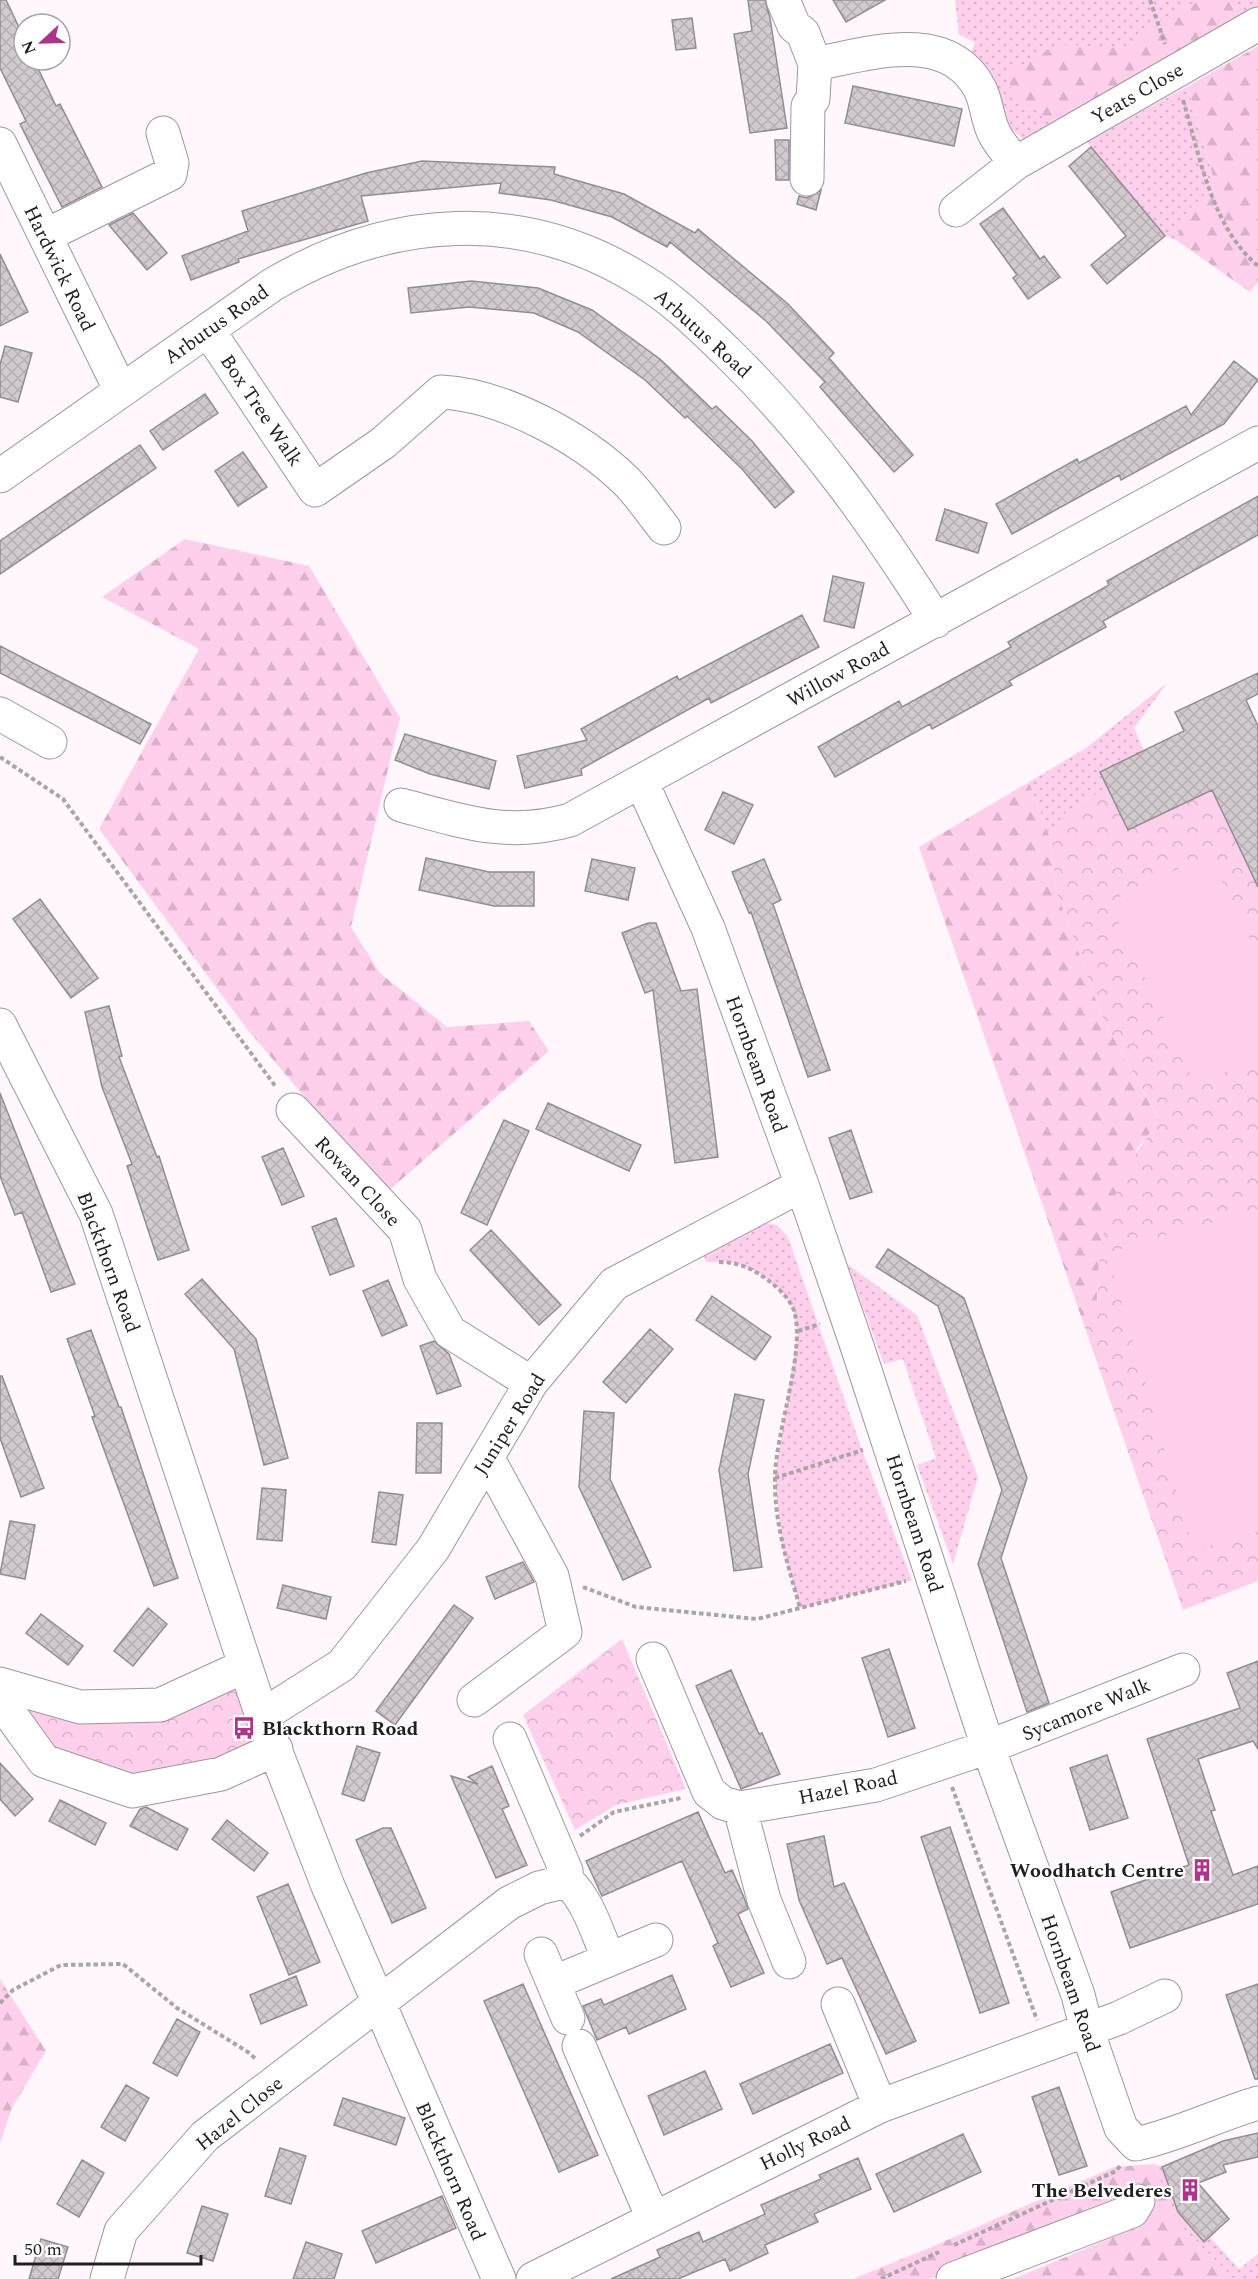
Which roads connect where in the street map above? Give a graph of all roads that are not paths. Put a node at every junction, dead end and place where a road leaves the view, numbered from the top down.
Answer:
1 (783, 0) edge
2 (1258, 24) edge
3 (815, 64) junction
4 (163, 133) dead end
5 (0, 144) edge
6 (1016, 163) junction
7 (807, 178) dead end
8 (956, 210) dead end
9 (45, 237) junction
10 (208, 330) junction
11 (121, 391) junction
12 (1258, 443) edge
13 (0, 476) edge
14 (664, 528) dead end
15 (936, 621) junction
16 (0, 714) edge
17 (50, 742) dead end
18 (642, 783) junction
19 (401, 805) dead end
20 (0, 1025) edge
21 (293, 1110) road end
22 (801, 1185) junction
23 (531, 1383) junction
24 (487, 1457) junction
25 (653, 1659) dead end
26 (245, 1666) junction
27 (1183, 1670) dead end
28 (0, 1684) edge
29 (0, 1700) edge
30 (474, 1700) dead end
31 (262, 1716) junction
32 (510, 1739) dead end
33 (988, 1747) junction
34 (276, 1749) junction
35 (740, 1808) junction
36 (562, 1866) junction
37 (656, 1940) dead end
38 (609, 1960) junction
39 (789, 1962) dead end
40 (1165, 1996) dead end
41 (380, 2000) junction
42 (838, 2004) dead end
43 (1087, 2030) junction
44 (1258, 2103) edge
45 (880, 2106) junction
46 (1138, 2201) dead end
47 (653, 2218) junction
48 (107, 2279) edge
49 (499, 2279) edge
50 (533, 2279) edge
51 (953, 2279) edge

1 - 3 street
2 - 6 street, Yeats Close
3 - 6 street
3 - 7 street
4 - 9 street
5 - 9 street, Hardwick Road
6 - 8 street, Yeats Close
9 - 11 street, Hardwick Road
10 - 11 street, Arbutus Road
10 - 14 street, Box Tree Walk
10 - 15 street, Arbutus Road
11 - 13 street, Arbutus Road
12 - 15 street, Willow Road
15 - 18 street, Willow Road
16 - 17 street
18 - 19 street, Willow Road
18 - 22 street, Hornbeam Road
20 - 26 street, Blackthorn Road
21 - 23 street, Rowan Close
22 - 23 street, Juniper Road
22 - 33 street, Hornbeam Road
23 - 24 street, Juniper Road
24 - 30 street
24 - 31 street, Juniper Road
25 - 35 street
26 - 28 street
26 - 31 street, Blackthorn Road
27 - 33 street, Sycamore Walk
29 - 34 street
31 - 34 street, Blackthorn Road
32 - 36 street
33 - 35 street, Hazel Road
33 - 43 street, Hornbeam Road
34 - 41 street, Blackthorn Road
35 - 39 street
36 - 38 street
36 - 41 street
37 - 38 street
38 - 47 street
40 - 43 street, Holly Road
41 - 48 street, Hazel Close
41 - 49 street, Blackthorn Road
42 - 45 street
43 - 44 street, Hornbeam Road
43 - 45 street, Holly Road
45 - 47 street, Holly Road
46 - 51 street
47 - 50 street, Holly Road

